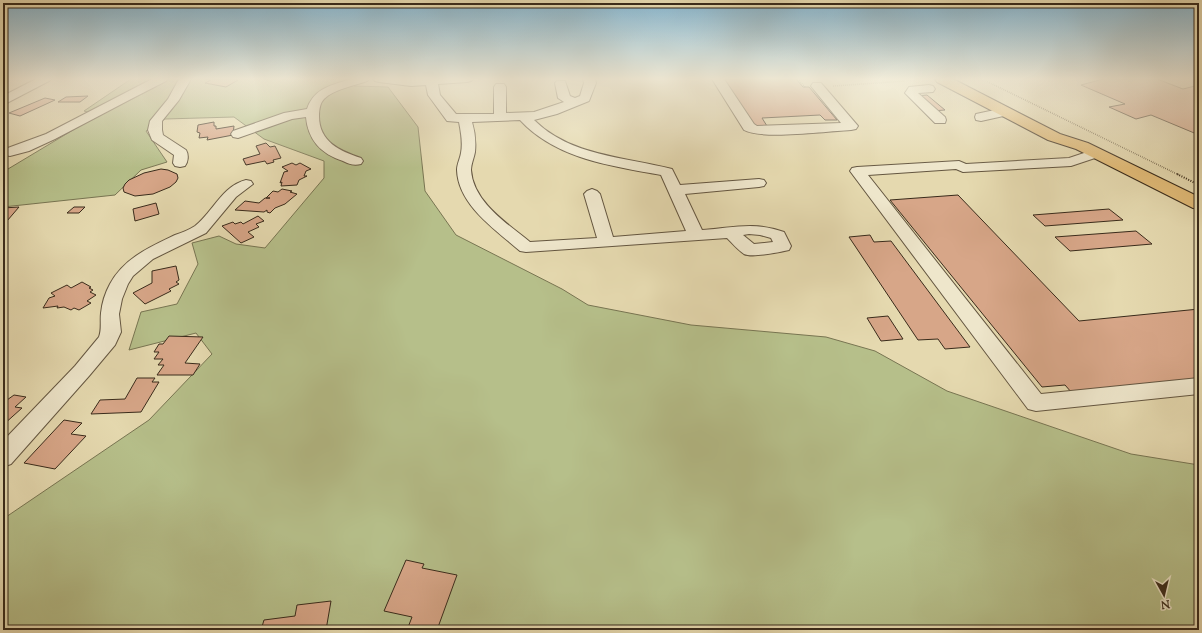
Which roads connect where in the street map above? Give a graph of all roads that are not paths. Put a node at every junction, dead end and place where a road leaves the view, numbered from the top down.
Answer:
1 (102, 109) edge
2 (166, 109) edge
3 (314, 109) edge
4 (445, 109) edge
5 (500, 109) edge
6 (559, 109) edge
7 (737, 109) edge
8 (836, 109) edge
9 (921, 109) edge
10 (925, 109) edge
11 (997, 109) edge
12 (1017, 109) edge
13 (312, 112) junction
14 (1004, 112) junction
15 (523, 116) junction
16 (981, 117) dead end
17 (465, 118) junction
18 (500, 118) junction
19 (238, 134) dead end
20 (1085, 147) junction
21 (5, 153) edge
22 (356, 161) dead end
23 (180, 163) dead end
24 (760, 183) dead end
25 (246, 184) dead end
26 (676, 190) junction
27 (592, 194) dead end
28 (1199, 204) edge
29 (731, 233) dead end
30 (696, 235) junction
31 (606, 242) junction
32 (1199, 386) edge
33 (3, 456) edge

1 - 21 street
2 - 23 street
3 - 13 street
4 - 17 street
5 - 18 street
6 - 15 street
7 - 8 street
9 - 10 street
11 - 14 main road
12 - 20 main road
13 - 19 street
13 - 22 street
14 - 16 street
14 - 20 main road
15 - 18 street
15 - 26 street
17 - 18 street
17 - 31 street
20 - 28 main road
20 - 32 street
24 - 26 street
25 - 33 street
26 - 30 street
27 - 31 street
29 - 30 street
30 - 31 street

